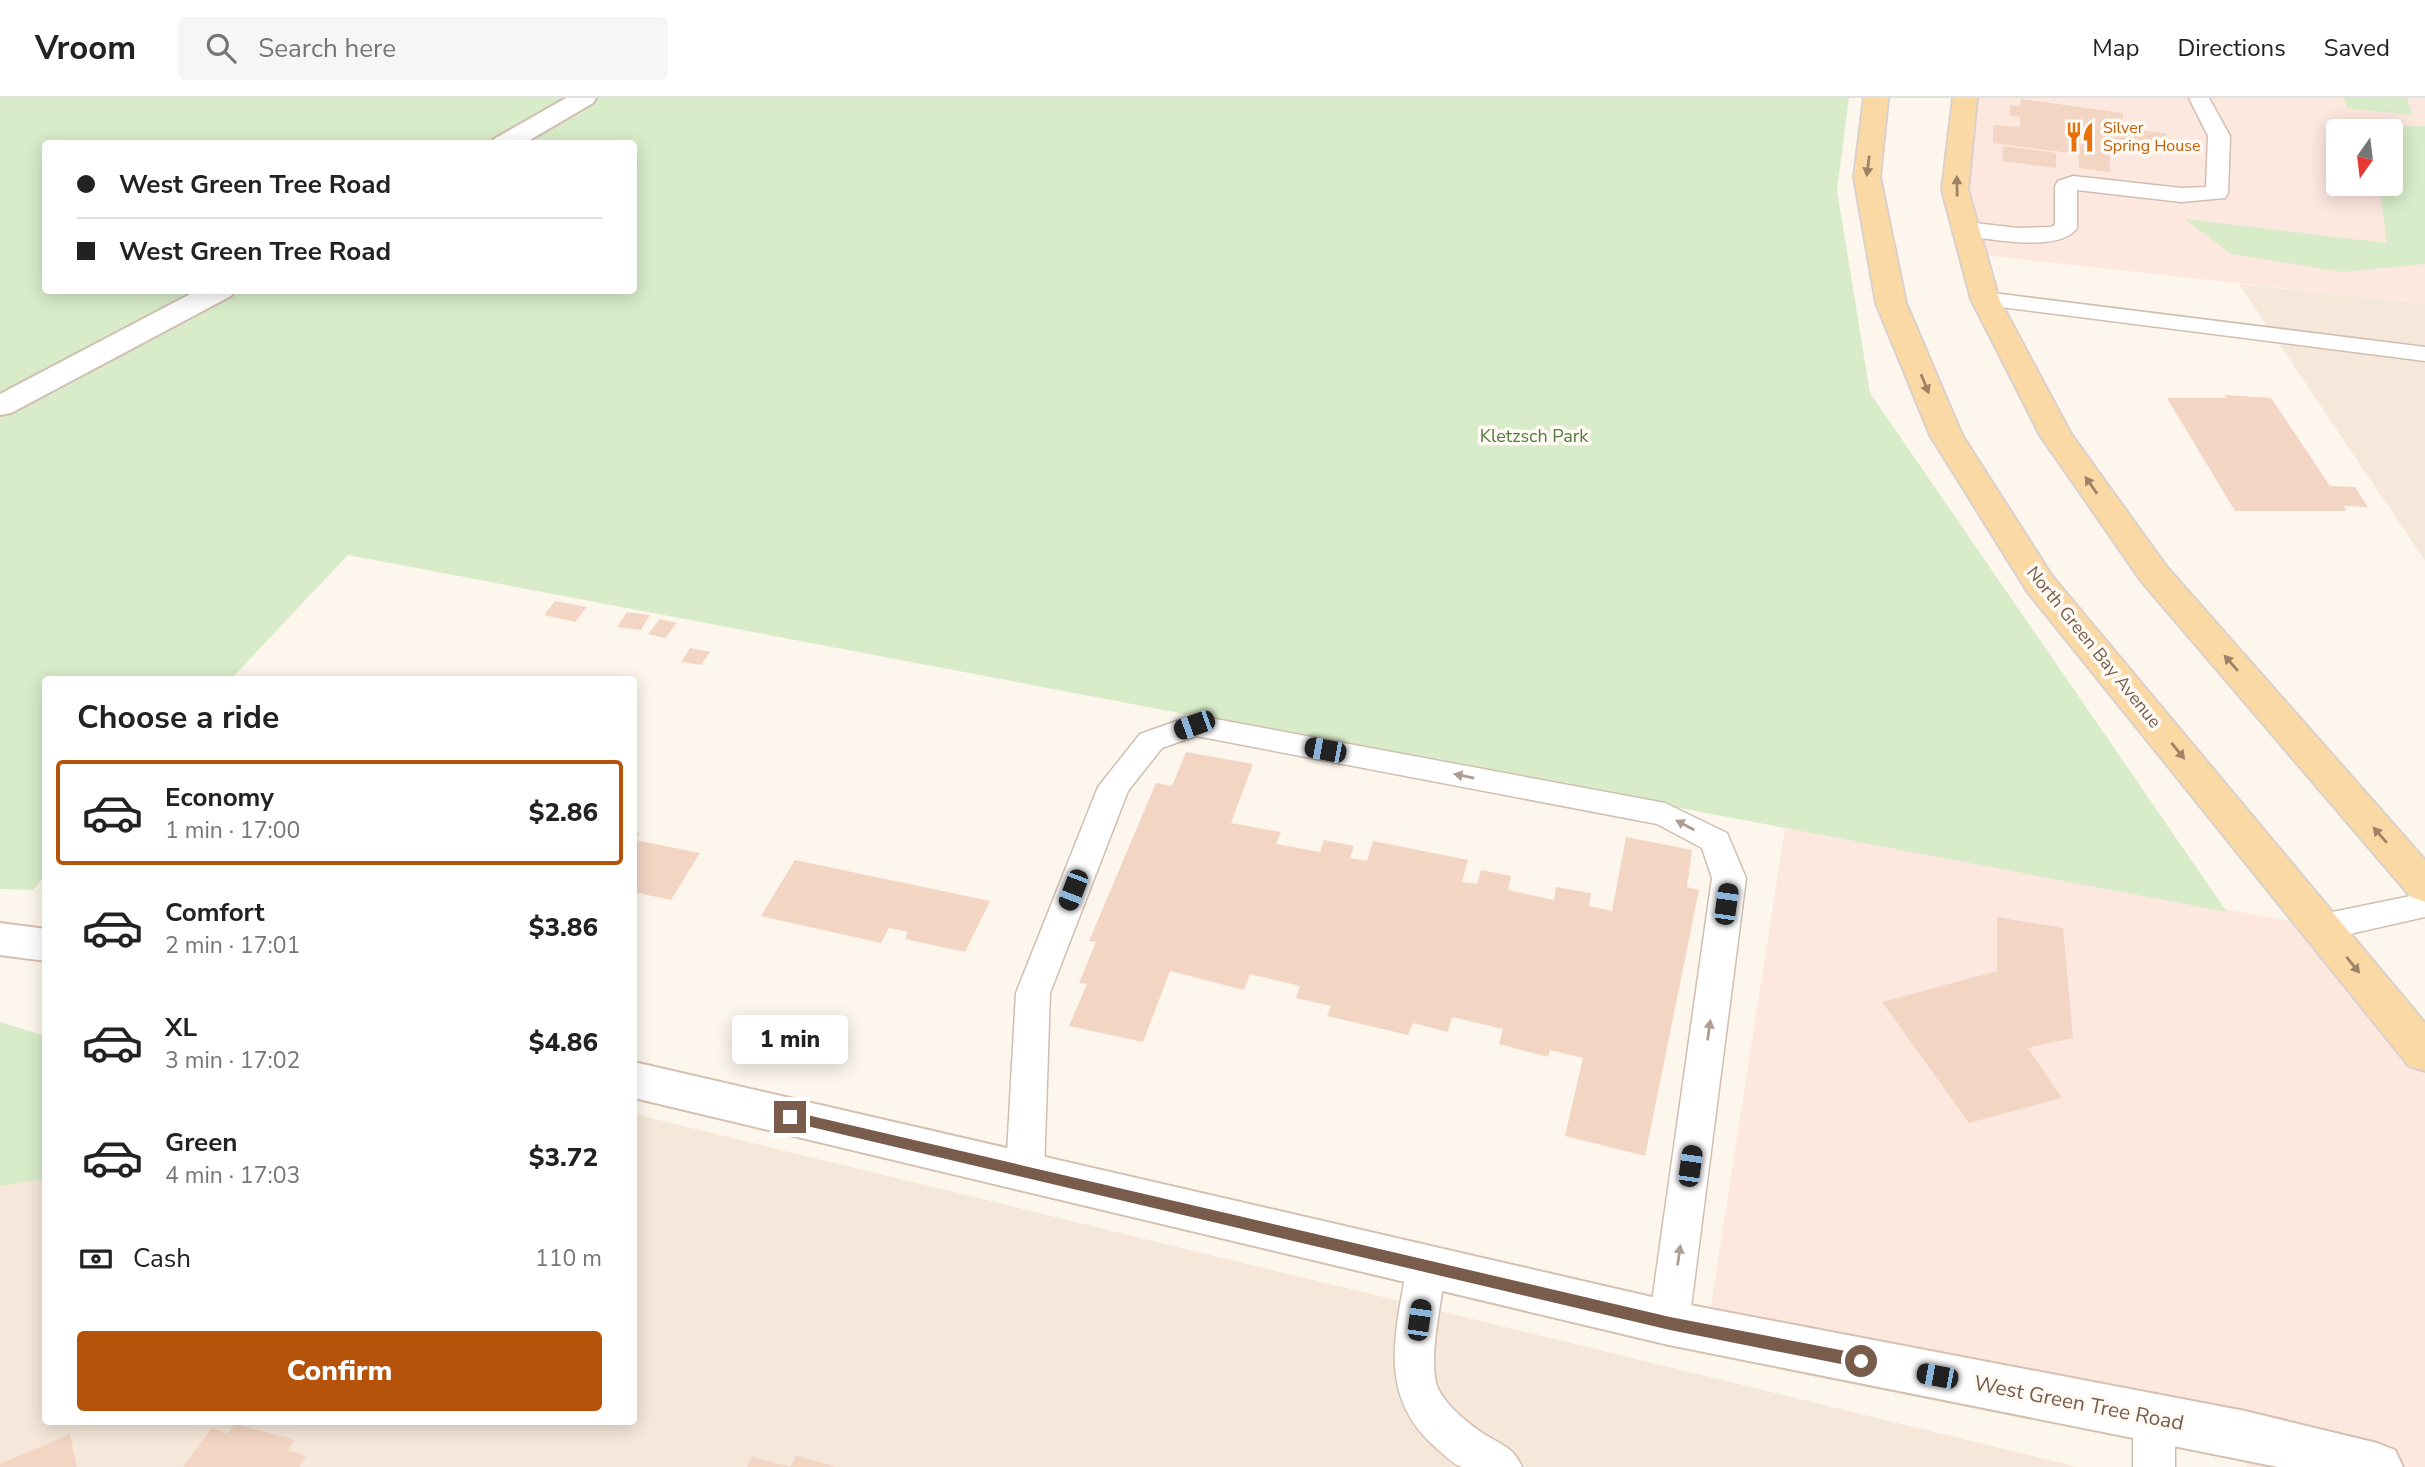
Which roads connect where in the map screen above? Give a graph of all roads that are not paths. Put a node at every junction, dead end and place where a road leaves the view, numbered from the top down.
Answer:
1 (584, 98) edge
2 (1877, 98) edge
3 (1965, 98) edge
4 (2199, 98) edge
5 (510, 140) edge
6 (1966, 229) junction
7 (213, 294) edge
8 (1985, 299) junction
9 (2425, 354) edge
10 (0, 406) edge
11 (2425, 887) edge
12 (2425, 905) edge
13 (2323, 927) junction
14 (0, 939) edge
15 (42, 944) edge
16 (2425, 1054) edge
17 (637, 1081) edge
18 (1025, 1172) junction
19 (1427, 1265) junction
20 (1670, 1323) junction
21 (2154, 1417) junction
22 (1501, 1467) edge
23 (2154, 1467) edge
24 (2377, 1467) edge

1 - 5 street
2 -> 13 main road, North Green Bay Avenue
6 -> 3 main road
4 - 6 lane
6 - 8 main road
7 - 10 street
8 - 9 lane
11 -> 8 main road
12 - 13 lane
13 -> 16 main road, North Green Bay Avenue
14 - 15 street
17 - 18 street, West Green Tree Road
18 - 19 street, West Green Tree Road
20 -> 18 lane
19 - 20 street, West Green Tree Road
19 - 22 lane
20 - 21 street, West Green Tree Road
21 - 23 lane
21 - 24 street, West Green Tree Road

